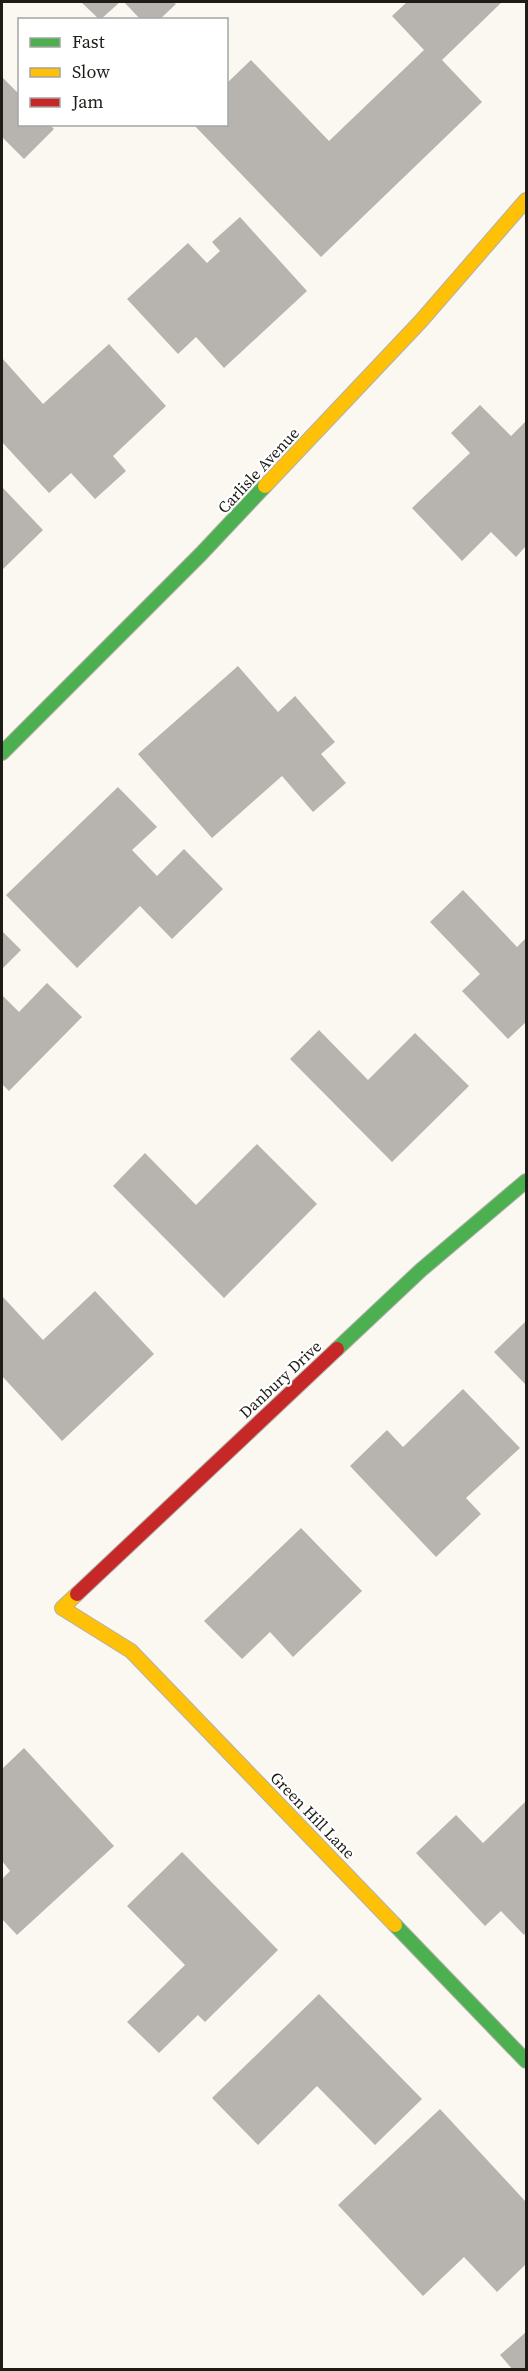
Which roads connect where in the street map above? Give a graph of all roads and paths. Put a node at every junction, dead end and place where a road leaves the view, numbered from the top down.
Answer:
1 (526, 200) edge
2 (2, 753) edge
3 (526, 1182) edge
4 (62, 1608) joint
5 (526, 2061) edge

1 - 2 street, Carlisle Avenue
3 - 4 street, Danbury Drive
4 - 5 street, Green Hill Lane

